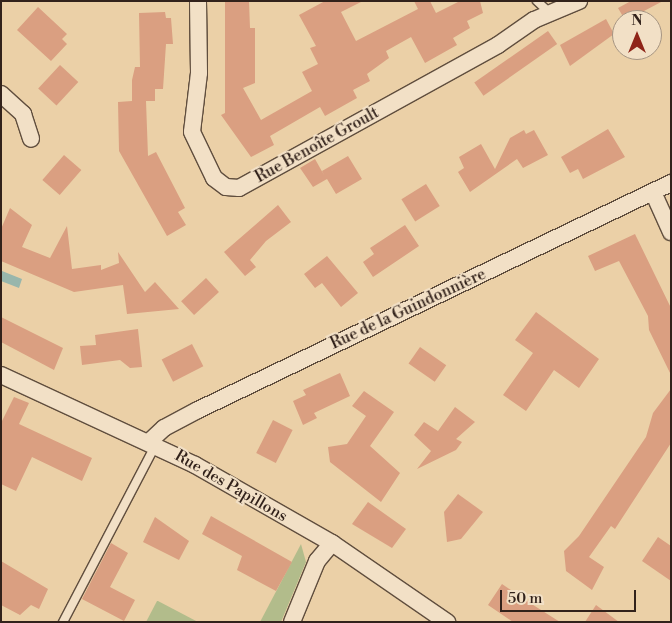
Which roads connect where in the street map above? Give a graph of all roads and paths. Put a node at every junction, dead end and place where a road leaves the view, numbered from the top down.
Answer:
1 (198, 1) edge
2 (537, 1) edge
3 (580, 1) edge
4 (550, 13) junction
5 (1, 94) edge
6 (31, 139) dead end
7 (671, 183) edge
8 (653, 192) junction
9 (671, 232) edge
10 (1, 375) edge
11 (153, 443) junction
12 (332, 543) junction
13 (63, 622) edge
14 (292, 622) edge
15 (447, 622) edge

1 - 4 street, Rue Benoîte Groult
2 - 4 lane
3 - 4 street, Rue Benoîte Groult
5 - 6 street
7 - 8 street, Rue de la Guindonnière
8 - 9 street
8 - 11 street, Rue de la Guindonnière
10 - 11 street, Rue des Papillons
11 - 12 street, Rue des Papillons
11 - 13 lane
12 - 14 street
12 - 15 street, Rue des Papillons

